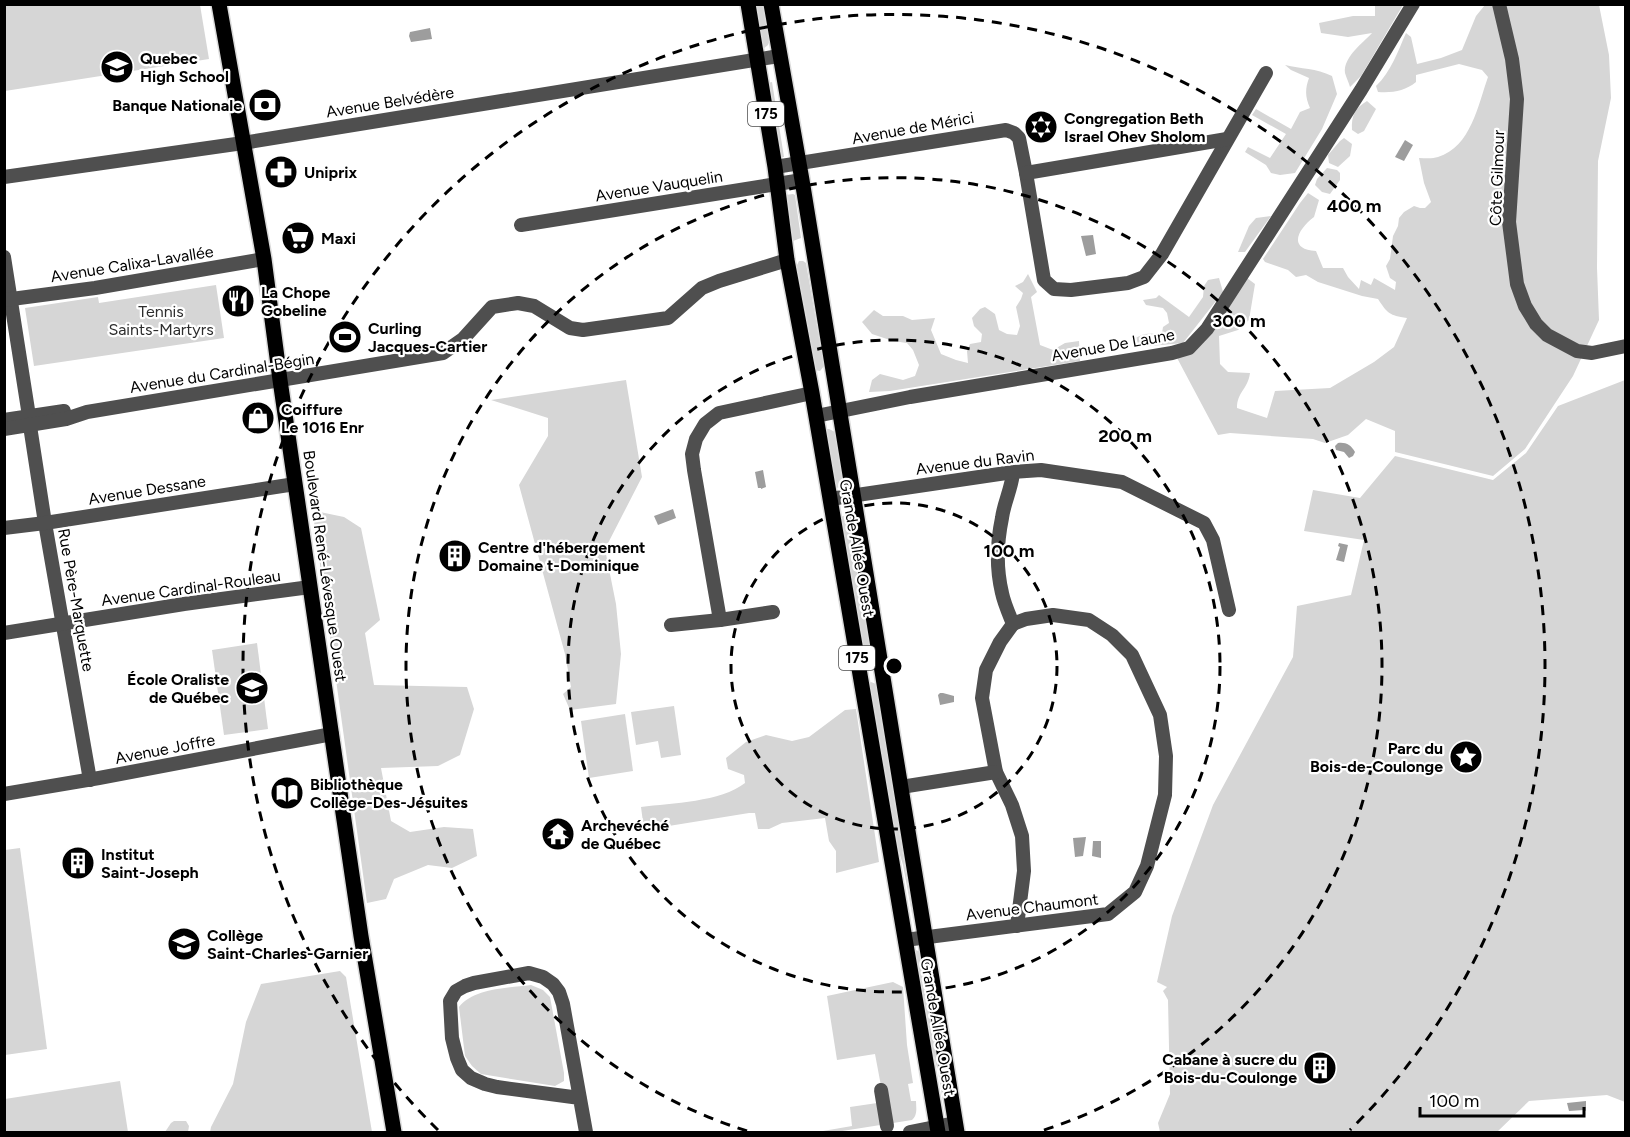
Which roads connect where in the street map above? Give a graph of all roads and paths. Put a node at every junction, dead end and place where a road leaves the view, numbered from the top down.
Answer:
1 (219, 4) edge
2 (748, 4) edge
3 (771, 4) edge
4 (1413, 4) edge
5 (1499, 4) edge
6 (779, 56) junction
7 (756, 60) junction
8 (1266, 73) dead end
9 (1227, 139) junction
10 (243, 143) junction
11 (798, 163) junction
12 (775, 167) junction
13 (1026, 172) junction
14 (4, 177) edge
15 (802, 180) junction
16 (777, 184) junction
17 (521, 225) dead end
18 (4, 257) edge
19 (264, 260) junction
20 (787, 260) junction
21 (8, 299) edge
22 (1626, 346) edge
23 (280, 380) junction
24 (812, 393) junction
25 (839, 410) junction
26 (816, 416) junction
27 (4, 420) edge
28 (30, 421) junction
29 (4, 429) edge
30 (1013, 472) junction
31 (295, 484) junction
32 (854, 496) junction
33 (830, 499) junction
34 (45, 523) junction
35 (4, 528) edge
36 (310, 587) junction
37 (1229, 610) dead end
38 (773, 612) dead end
39 (720, 621) junction
40 (63, 623) junction
41 (1013, 624) junction
42 (671, 625) dead end
43 (4, 633) edge
44 (882, 674) junction
45 (861, 677) junction
46 (332, 734) junction
47 (996, 772) junction
48 (90, 780) junction
49 (901, 787) junction
50 (4, 794) edge
51 (1017, 926) junction
52 (925, 936) junction
53 (905, 940) junction
54 (881, 1090) dead end
55 (580, 1098) junction
56 (887, 1126) dead end
57 (956, 1128) edge
58 (938, 1129) edge
59 (394, 1132) edge
60 (586, 1132) edge
61 (910, 1132) edge

1 - 10 main road, Boulevard René-Lévesque Ouest
2 - 7 main road, Grande Allée Ouest / 175
3 - 6 main road, Grande Allée Ouest / 175
4 - 25 street, Avenue De Laune
5 - 22 street, Côte Gilmour
6 - 7 street, Avenue Belvédère
6 - 11 main road, Grande Allée Ouest / 175
7 - 10 street, Avenue Belvédère
7 - 12 main road, Grande Allée Ouest / 175
8 - 9 street, Avenue de Mérici
9 - 13 street
9 - 13 street, Avenue de Mérici
10 - 14 street, Avenue Belvédère
10 - 19 main road, Boulevard René-Lévesque Ouest
11 - 12 street, Avenue de Mérici
11 - 13 street, Avenue de Mérici
11 - 15 main road, Grande Allée Ouest / 175
12 - 16 main road, Grande Allée Ouest / 175
15 - 16 street, Avenue Vauquelin
15 - 25 main road, Grande Allée Ouest / 175
16 - 17 street, Avenue Vauquelin
16 - 20 main road, Grande Allée Ouest / 175
18 - 21 street, Rue Père-Marquette
19 - 21 street, Avenue Calixa-Lavallée
19 - 23 main road, Boulevard René-Lévesque Ouest
20 - 23 street, Avenue du Cardinal-Bégin
20 - 24 main road, Grande Allée Ouest / 175
21 - 28 street, Rue Père-Marquette
23 - 28 street, Avenue du Cardinal-Bégin
23 - 31 main road, Boulevard René-Lévesque Ouest
24 - 26 main road, Grande Allée Ouest / 175
24 - 39 street
25 - 26 street, Avenue De Laune
25 - 32 main road, Grande Allée Ouest / 175
26 - 33 main road, Grande Allée Ouest / 175
27 - 28 street, Avenue du Cardinal-Bégin
28 - 29 street, Avenue du Cardinal-Bégin
28 - 34 street, Rue Père-Marquette
30 - 32 street, Avenue du Ravin
30 - 37 street, Avenue du Ravin
30 - 41 street
31 - 34 street, Avenue Dessane
31 - 36 main road, Boulevard René-Lévesque Ouest
32 - 33 street, Avenue du Ravin
32 - 44 main road, Grande Allée Ouest / 175
33 - 45 main road, Grande Allée Ouest / 175
34 - 35 street, Avenue Dessane
34 - 40 street, Rue Père-Marquette
36 - 40 street, Avenue Cardinal-Rouleau
36 - 46 main road, Boulevard René-Lévesque Ouest
38 - 39 street
39 - 42 street
40 - 43 street, Avenue Cardinal-Rouleau
40 - 48 street, Rue Père-Marquette
41 - 47 street
41 - 51 street, Avenue Chaumont
44 - 45 main road
44 - 49 main road, Grande Allée Ouest / 175
45 - 53 main road, Grande Allée Ouest / 175
46 - 48 street, Avenue Joffre
46 - 59 main road, Boulevard René-Lévesque Ouest
47 - 49 street
47 - 51 street
48 - 50 street, Avenue Joffre
49 - 52 main road, Grande Allée Ouest / 175
51 - 52 street, Avenue Chaumont
52 - 53 street, Avenue Chaumont
52 - 57 main road, Grande Allée Ouest / 175
53 - 58 main road, Grande Allée Ouest / 175
54 - 56 street
55 - 55 street
55 - 60 street
57 - 58 street
58 - 61 street

